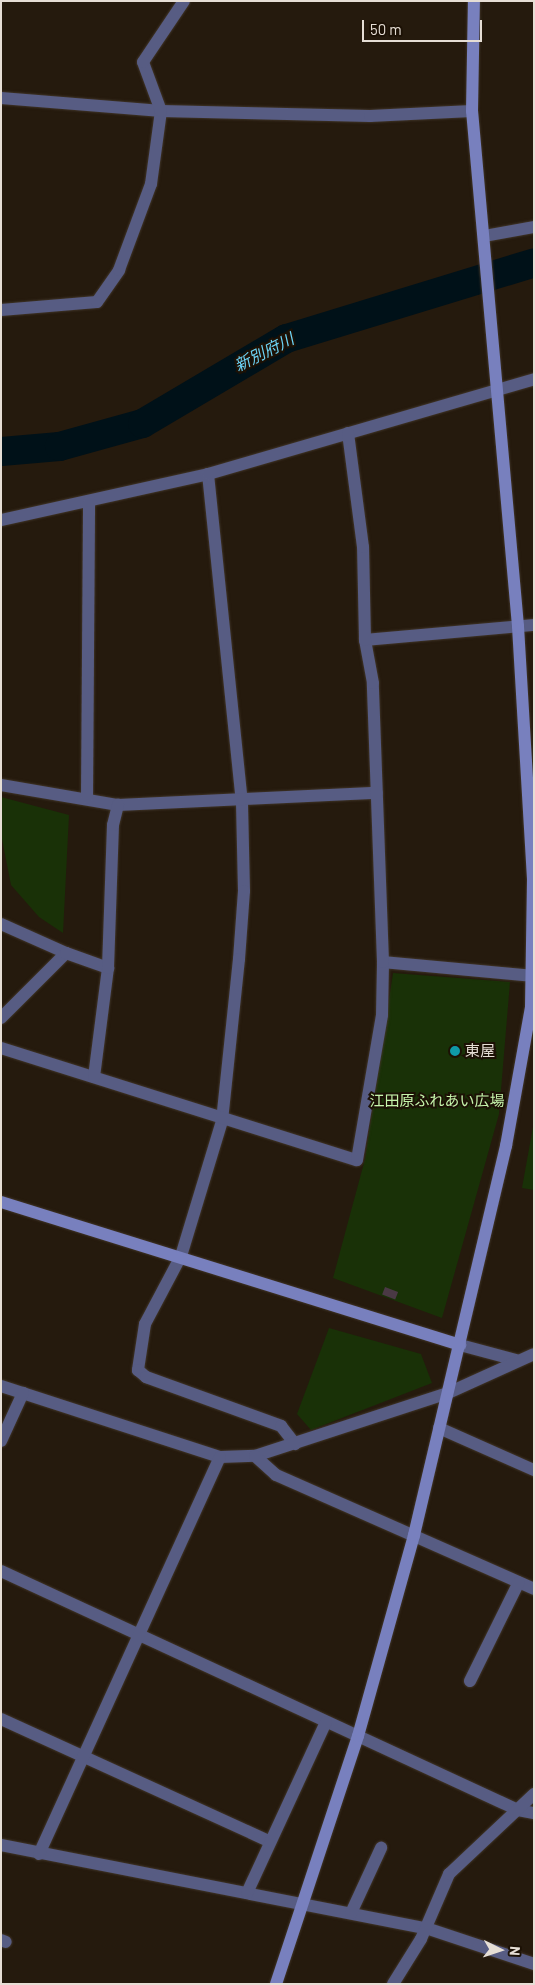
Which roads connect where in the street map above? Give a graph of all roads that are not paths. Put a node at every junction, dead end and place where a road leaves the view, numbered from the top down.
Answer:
1 (184, 1) edge
2 (474, 1) edge
3 (1, 98) edge
4 (161, 111) junction
5 (472, 111) junction
6 (534, 227) edge
7 (484, 236) junction
8 (1, 310) edge
9 (534, 379) edge
10 (496, 389) junction
11 (348, 433) junction
12 (208, 474) junction
13 (89, 502) junction
14 (1, 520) edge
15 (534, 625) edge
16 (518, 626) junction
17 (365, 640) junction
18 (1, 785) edge
19 (377, 793) junction
20 (86, 798) junction
21 (242, 803) junction
22 (118, 805) junction
23 (1, 924) edge
24 (66, 953) junction
25 (383, 962) junction
26 (108, 968) junction
27 (532, 976) junction
28 (532, 1007) edge
29 (1, 1018) edge
30 (1, 1048) edge
31 (94, 1077) junction
32 (222, 1120) junction
33 (1, 1202) edge
34 (181, 1256) junction
35 (460, 1345) junction
36 (534, 1354) edge
37 (516, 1360) junction
38 (1, 1386) edge
39 (23, 1393) junction
40 (448, 1393) junction
41 (439, 1428) junction
42 (1, 1441) edge
43 (294, 1444) junction
44 (255, 1456) junction
45 (220, 1457) junction
46 (534, 1470) edge
47 (414, 1535) junction
48 (1, 1571) edge
49 (519, 1582) junction
50 (534, 1589) edge
51 (140, 1634) junction
52 (470, 1681) dead end
53 (1, 1719) edge
54 (326, 1722) junction
55 (358, 1736) junction
56 (84, 1757) junction
57 (534, 1794) edge
58 (518, 1810) junction
59 (534, 1813) edge
60 (269, 1841) junction
61 (1, 1845) edge
62 (381, 1848) dead end
63 (39, 1854) junction
64 (247, 1893) junction
65 (301, 1902) junction
66 (351, 1913) junction
67 (426, 1928) junction
68 (534, 1964) edge
69 (276, 1984) edge
70 (393, 1984) edge

1 - 4 street
2 - 5 street
3 - 4 street
4 - 5 street
4 - 8 street
5 - 7 street
6 - 7 street
7 - 10 street
9 - 10 street
10 - 11 street
10 - 16 street
11 - 12 street
11 - 17 street
12 - 13 street
12 - 21 street
13 - 14 street
13 - 20 street
15 - 16 street
16 - 17 street
16 - 27 street
17 - 19 street
18 - 20 street
19 - 21 street
19 - 25 street
20 - 22 street
21 - 22 street
21 - 32 street
22 - 26 street
23 - 24 street
24 - 26 street
24 - 29 street
25 - 27 street
25 - 32 street
26 - 31 street
27 - 28 street
28 - 35 street
30 - 31 street
31 - 32 street
32 - 34 street
33 - 34 street
34 - 35 street
34 - 43 street
35 - 37 street
35 - 40 street
36 - 37 street
37 - 40 street
38 - 39 street
39 - 42 street
39 - 45 street
40 - 41 street
40 - 43 street
41 - 46 street
41 - 47 street
43 - 44 street
44 - 45 street
44 - 47 street
45 - 51 street
47 - 49 street
47 - 55 street
48 - 51 street
49 - 50 street
49 - 52 street
51 - 54 street
51 - 56 street
53 - 56 street
54 - 55 street
54 - 60 street
55 - 58 street
55 - 65 street
56 - 60 street
56 - 63 street
57 - 58 street
58 - 59 street
58 - 67 street
60 - 64 street
61 - 63 street
62 - 66 street
63 - 64 street
64 - 65 street
65 - 66 street
65 - 69 street
66 - 67 street
67 - 68 street
67 - 70 street

